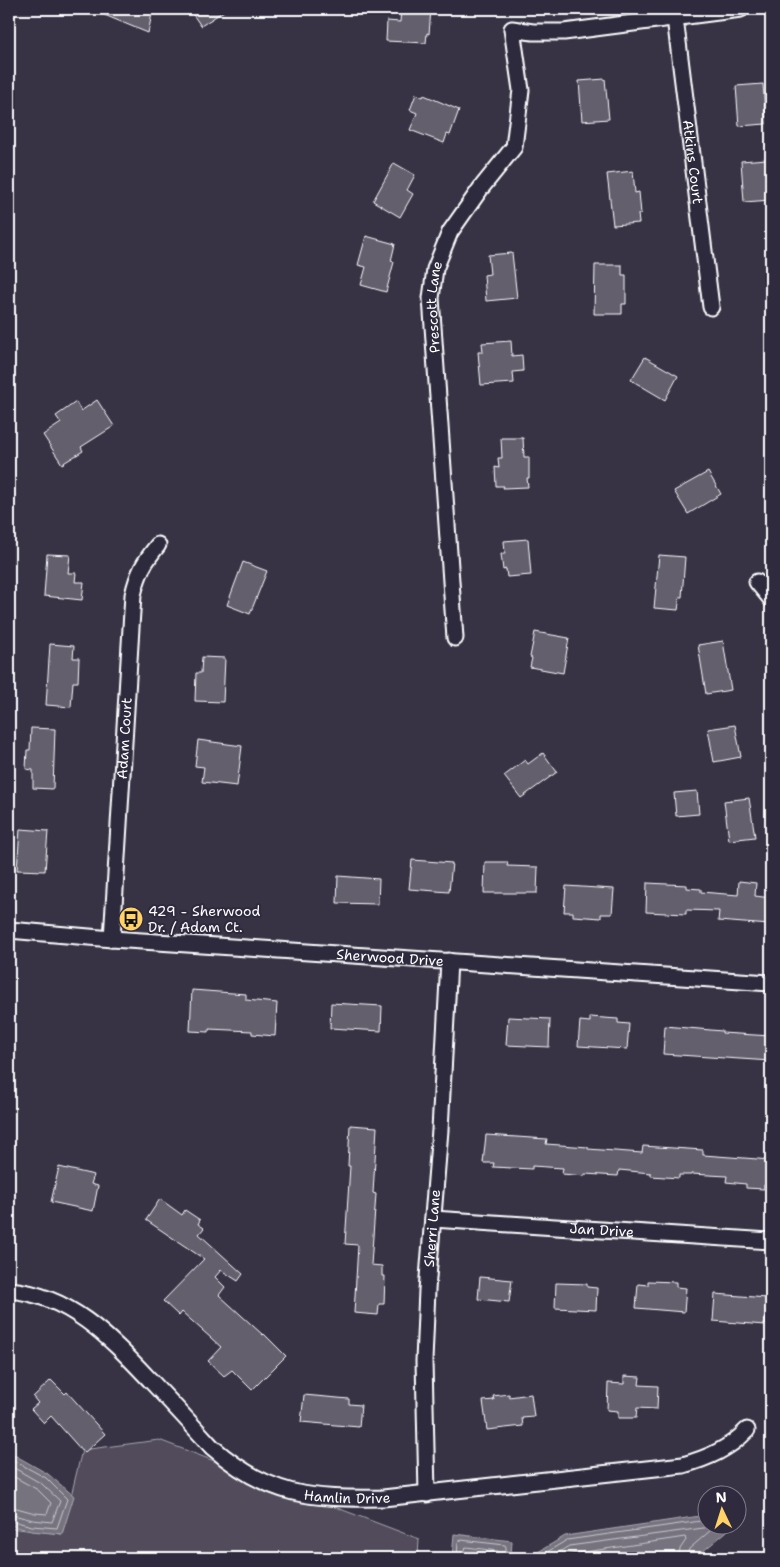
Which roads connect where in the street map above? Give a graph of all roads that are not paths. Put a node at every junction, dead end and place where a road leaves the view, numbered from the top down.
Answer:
1 (741, 9) edge
2 (675, 18) junction
3 (711, 307) dead end
4 (158, 545) dead end
5 (757, 582) dead end
6 (771, 599) edge
7 (455, 638) dead end
8 (9, 930) edge
9 (112, 939) junction
10 (449, 962) junction
11 (771, 983) edge
12 (433, 1220) junction
13 (771, 1241) edge
14 (9, 1290) edge
15 (747, 1430) dead end
16 (428, 1494) junction

1 - 2 street
2 - 3 street, Atkins Court
2 - 7 street, Prescott Lane
4 - 9 street, Adam Court
5 - 6 street
8 - 9 street, Sherwood Drive
9 - 10 street, Sherwood Drive
10 - 11 street, Sherwood Drive
10 - 12 street, Sherri Lane
12 - 13 street, Jan Drive
12 - 16 street, Sherri Lane
14 - 16 street, Hamlin Drive
15 - 16 street, Hamlin Drive

